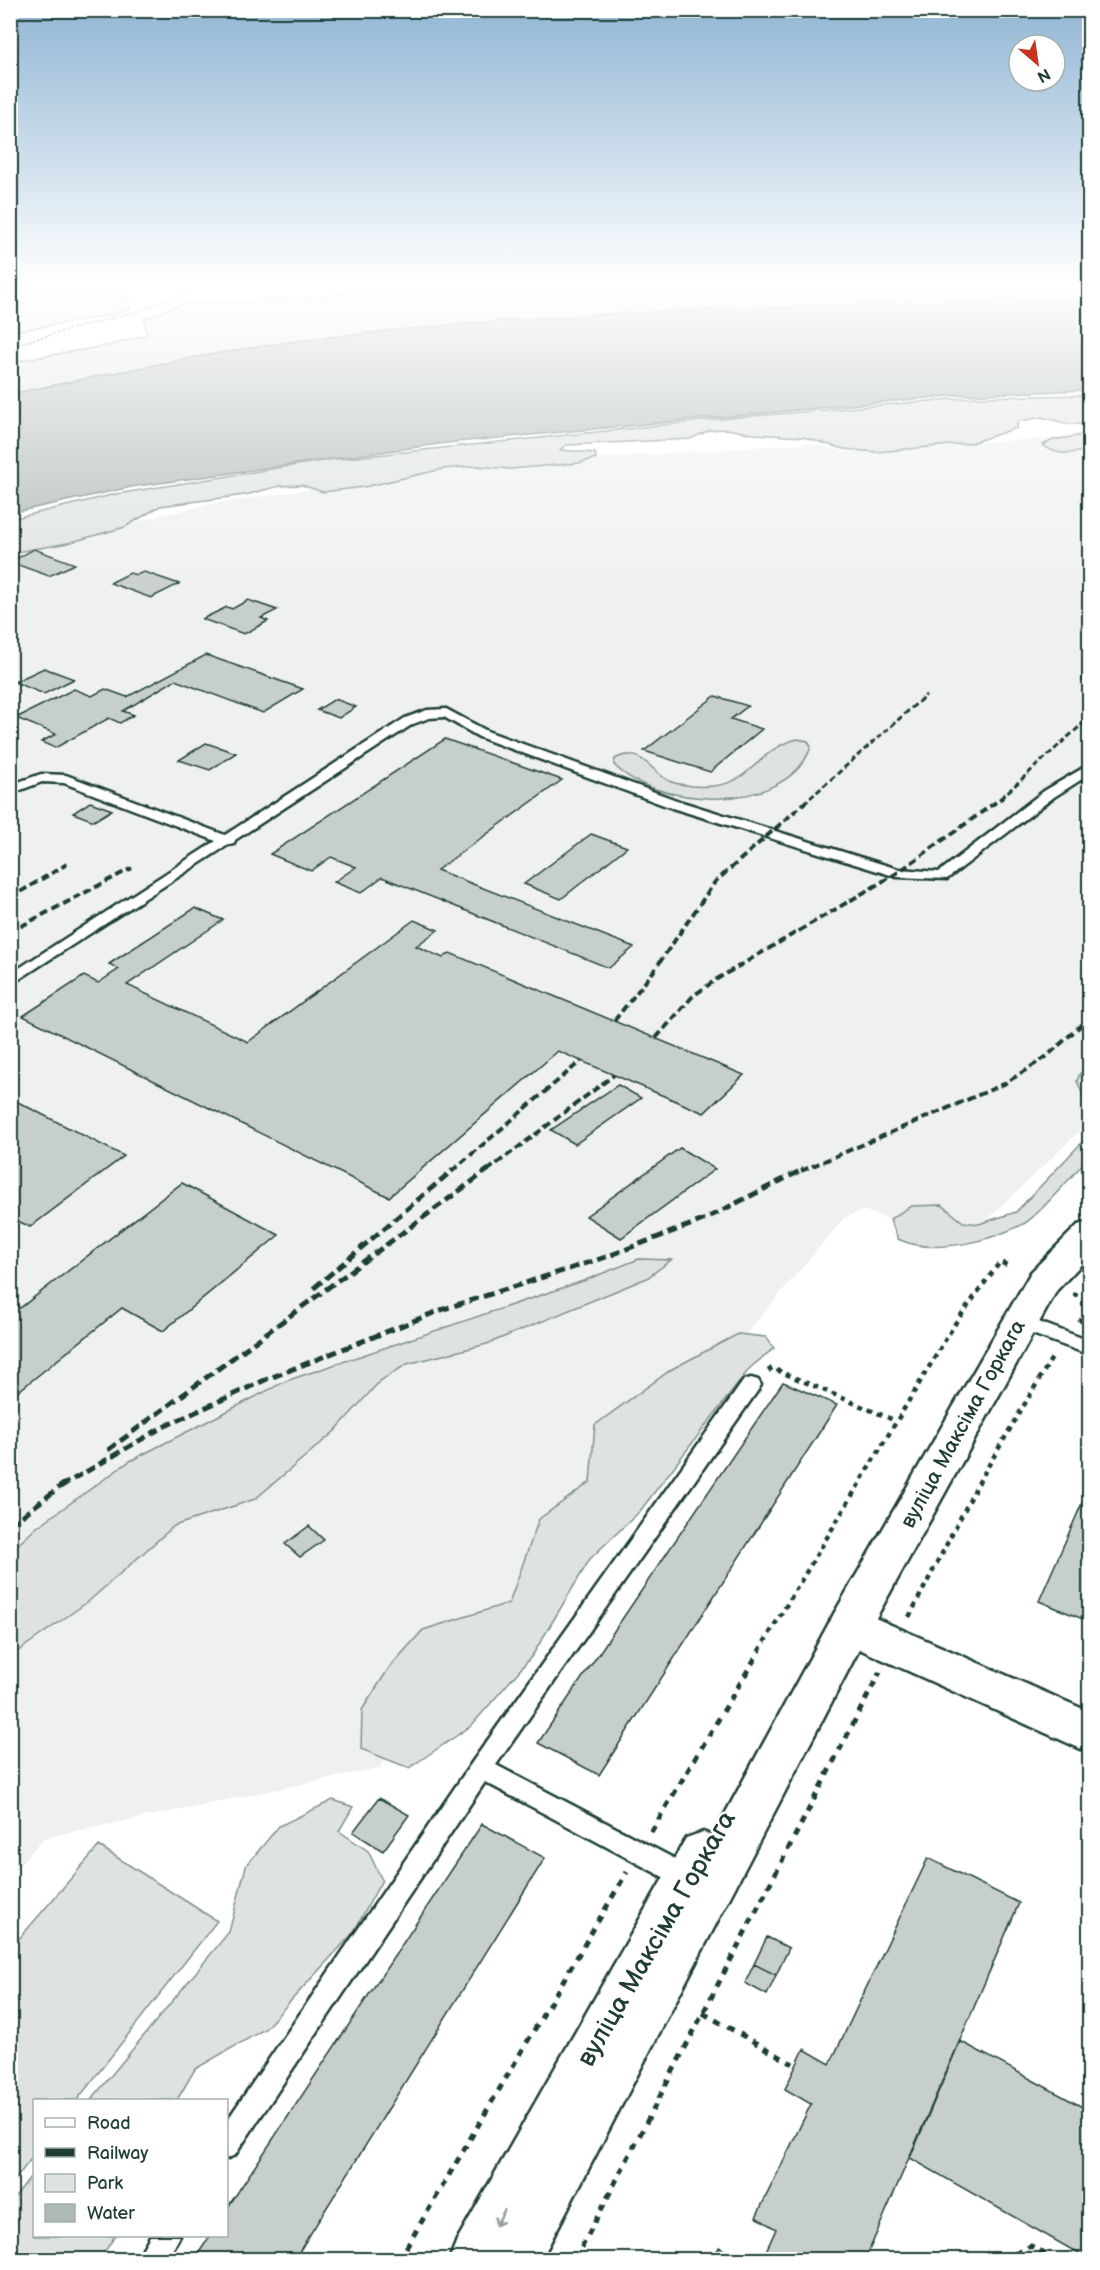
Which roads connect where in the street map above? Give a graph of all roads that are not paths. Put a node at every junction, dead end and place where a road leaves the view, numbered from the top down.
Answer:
1 (1089, 674) edge
2 (1089, 680) edge
3 (1089, 768) edge
4 (10, 779) edge
5 (25, 784) junction
6 (10, 790) edge
7 (228, 841) junction
8 (10, 981) edge
9 (1089, 1233) edge
10 (1020, 1322) junction
11 (1089, 1348) edge
12 (751, 1385) road end
13 (850, 1625) junction
14 (1082, 1722) edge
15 (481, 1768) junction
16 (697, 1883) junction
17 (228, 2143) edge
18 (165, 2237) edge
19 (150, 2259) edge
20 (477, 2259) edge
21 (511, 2259) edge

1 - 2 lane
3 - 7 lane
4 - 5 lane
5 - 6 lane
5 - 7 lane
7 - 8 lane
9 - 10 main road, вуліца Максіма Горкага
10 - 11 lane
10 - 13 main road, вуліца Максіма Горкага
12 - 15 lane
13 - 14 main road
13 - 16 main road, вуліца Максіма Горкага
15 - 16 lane
15 - 17 lane
16 -> 20 main road, вуліца Максіма Горкага
16 - 21 main road, вуліца Максіма Горкага
18 - 19 lane

